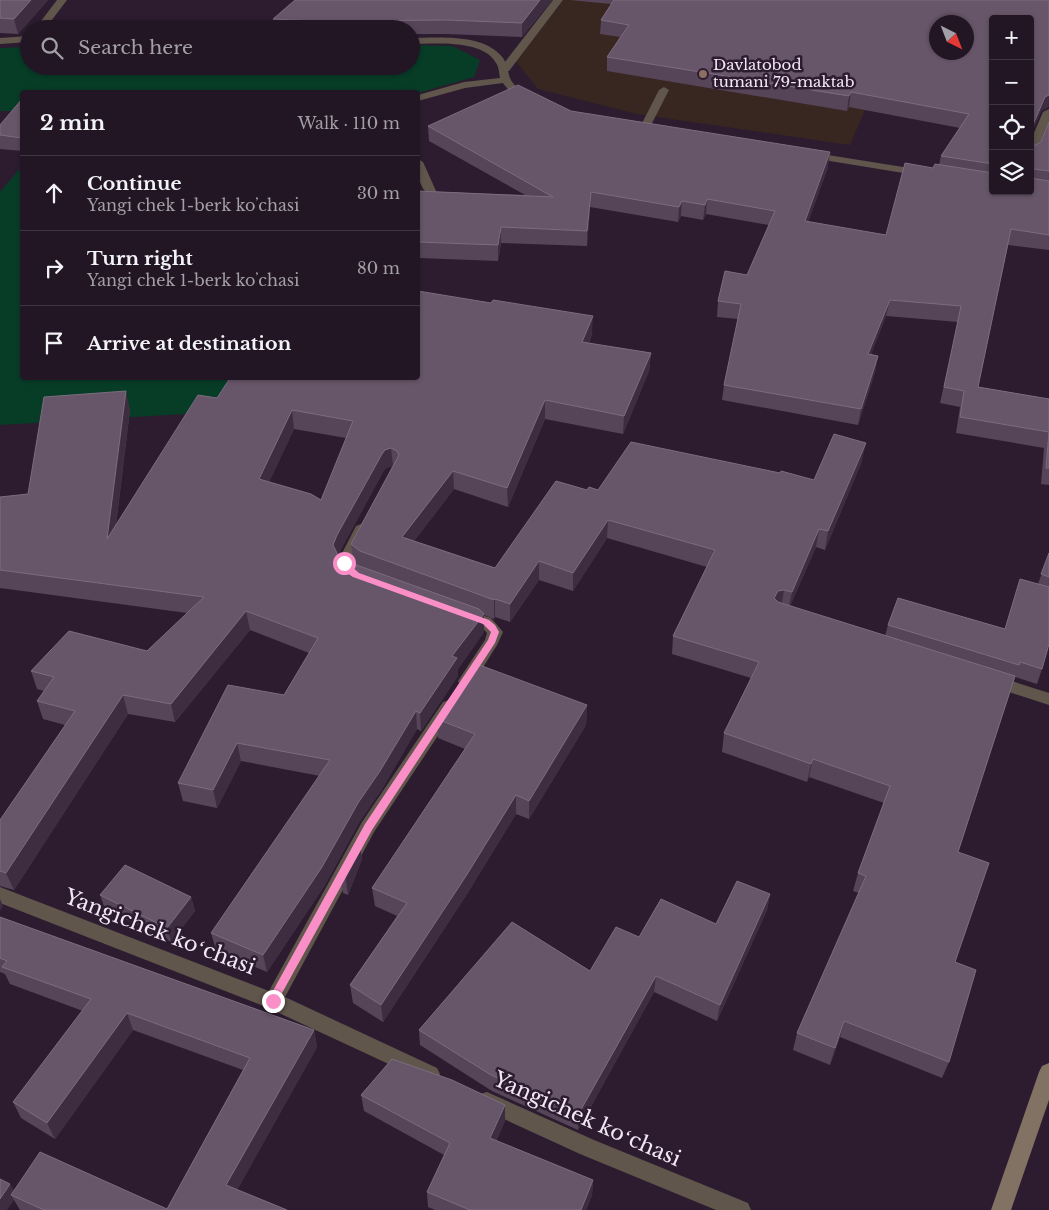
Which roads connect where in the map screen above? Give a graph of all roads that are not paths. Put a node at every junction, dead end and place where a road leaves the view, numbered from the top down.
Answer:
1 (62, 0) edge
2 (558, 0) edge
3 (47, 20) edge
4 (20, 40) edge
5 (0, 41) edge
6 (420, 41) edge
7 (505, 74) junction
8 (664, 90) dead end
9 (420, 97) edge
10 (537, 103) edge
11 (1048, 112) edge
12 (644, 129) edge
13 (1032, 150) edge
14 (799, 154) edge
15 (420, 167) edge
16 (935, 175) edge
17 (430, 191) edge
18 (370, 513) edge
19 (365, 578) edge
20 (449, 608) edge
21 (979, 676) edge
22 (1049, 699) edge
23 (0, 895) edge
24 (273, 1001) junction
25 (1049, 1072) edge
26 (443, 1080) edge
27 (470, 1093) edge
28 (741, 1210) edge
29 (1001, 1210) edge

1 - 3 street
2 - 7 street
4 - 5 street
6 - 7 street
7 - 9 street
7 - 10 street
8 - 12 street
11 - 13 street
14 - 16 street
15 - 17 street
18 - 19 street
20 - 24 street
21 - 22 street
23 - 24 street, Yangichek koʻchasi
24 - 26 street, Yangichek koʻchasi
25 - 29 street
27 - 28 street, Yangichek koʻchasi

